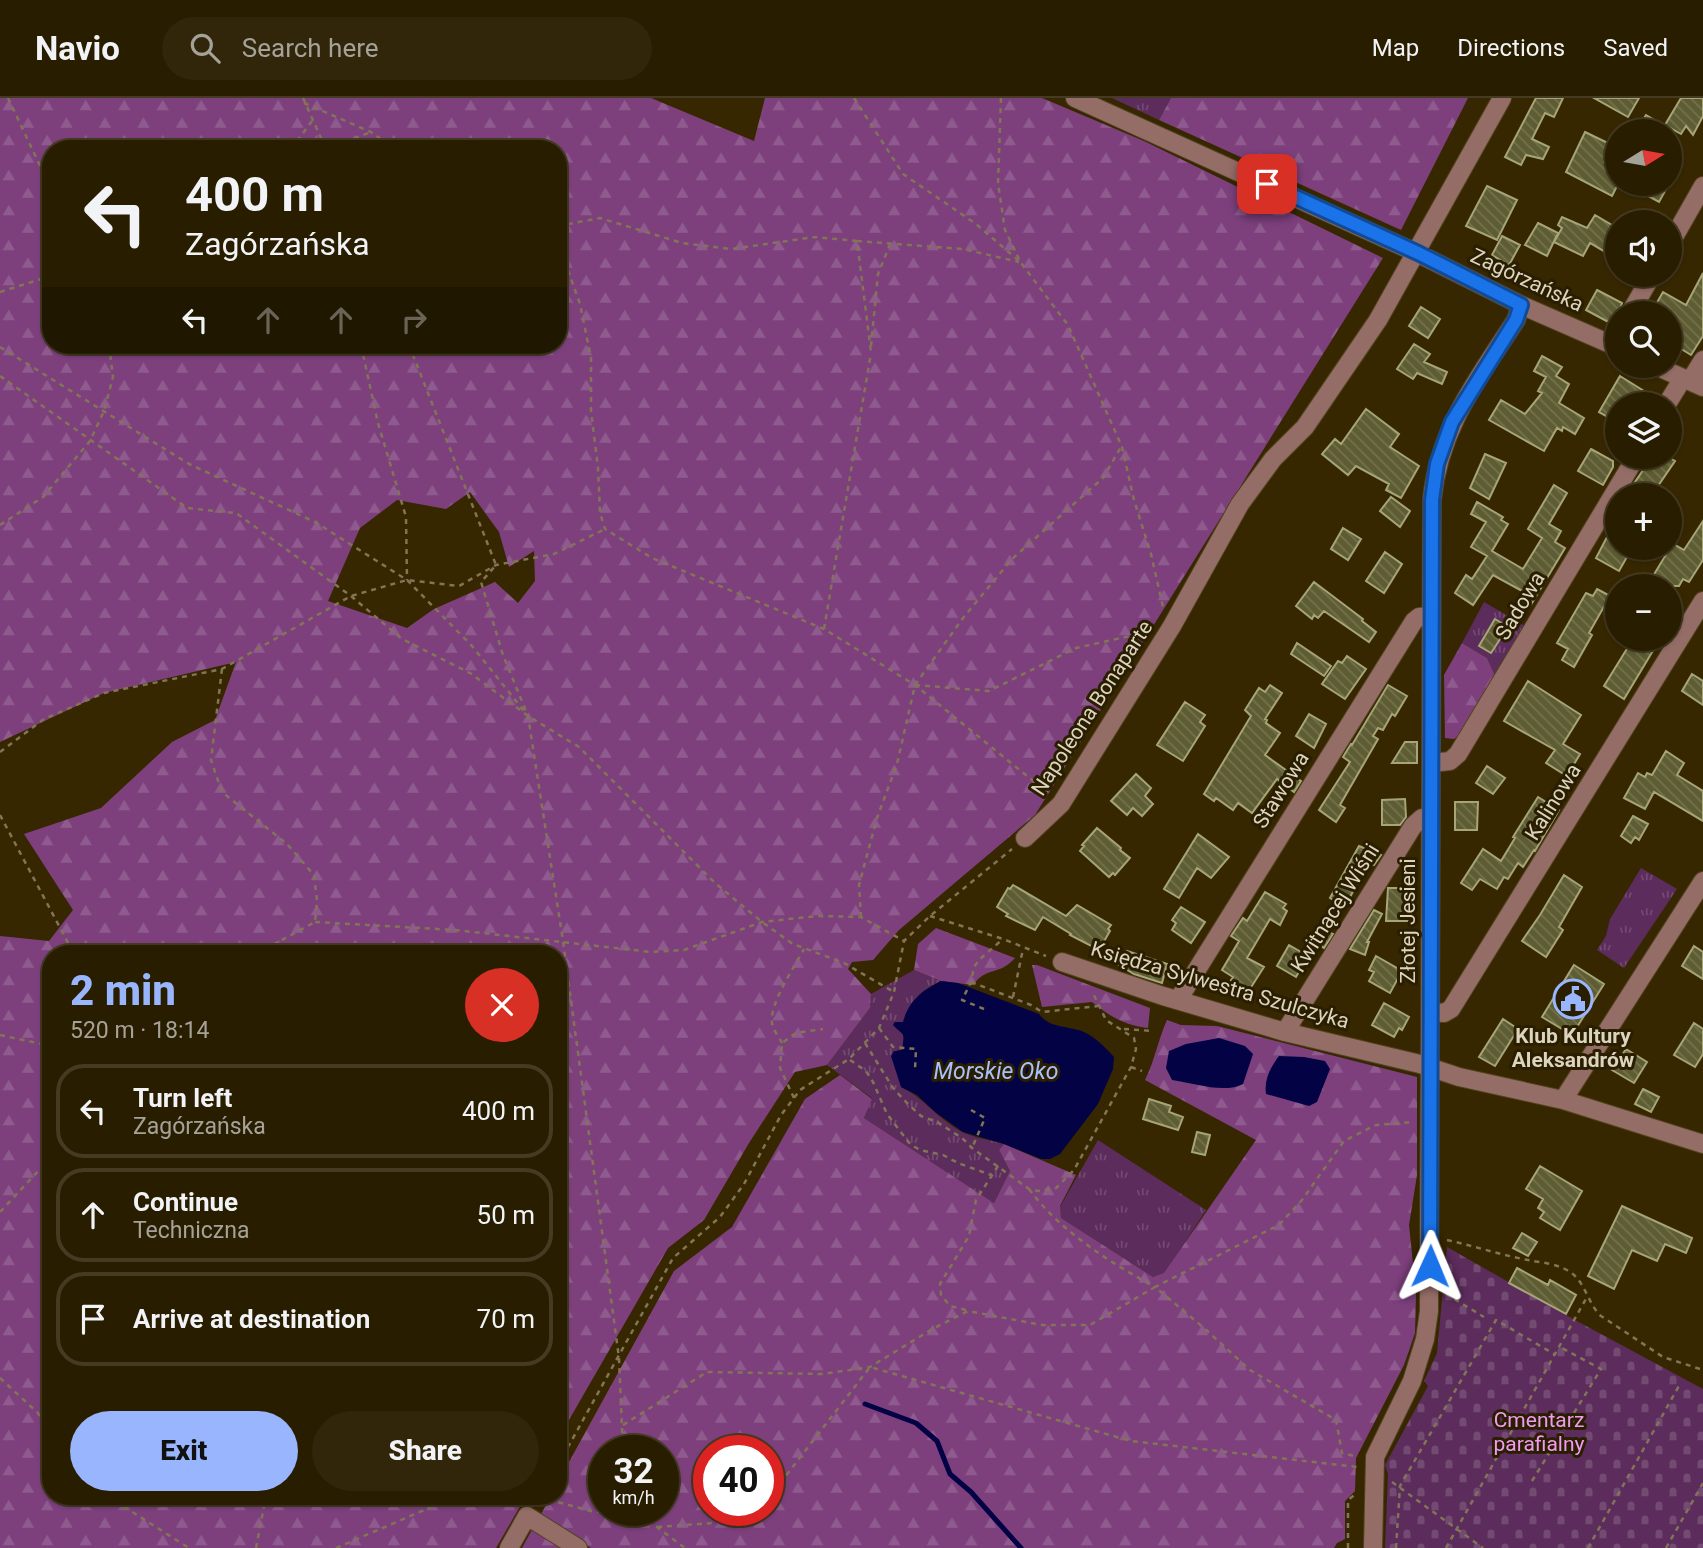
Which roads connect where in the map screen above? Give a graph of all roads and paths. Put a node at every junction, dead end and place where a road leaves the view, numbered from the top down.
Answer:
1 (8, 98) edge
2 (303, 98) edge
3 (854, 98) edge
4 (1000, 98) edge
5 (1075, 98) edge
6 (1502, 98) edge
7 (304, 103) junction
8 (313, 121) junction
9 (371, 132) junction
10 (298, 140) edge
11 (322, 140) edge
12 (348, 140) edge
13 (382, 140) edge
14 (42, 170) edge
15 (1703, 186) edge
16 (1682, 223) edge
17 (567, 224) edge
18 (857, 240) junction
19 (891, 242) junction
20 (1418, 253) junction
21 (1021, 263) junction
22 (567, 267) edge
23 (42, 279) edge
24 (0, 292) edge
25 (1521, 305) junction
26 (1605, 339) edge
27 (0, 346) edge
28 (871, 352) junction
29 (110, 354) edge
30 (363, 354) edge
31 (413, 354) edge
32 (1703, 360) edge
33 (0, 376) edge
34 (1692, 382) edge
35 (104, 411) junction
36 (90, 441) junction
37 (1122, 447) junction
38 (1629, 469) edge
39 (0, 525) edge
40 (605, 529) junction
41 (496, 565) junction
42 (407, 580) junction
43 (351, 596) junction
44 (1703, 601) edge
45 (1431, 616) junction
46 (1171, 626) junction
47 (824, 629) junction
48 (222, 669) junction
49 (915, 685) junction
50 (528, 716) junction
51 (0, 752) edge
52 (1431, 763) junction
53 (1061, 804) junction
54 (0, 815) edge
55 (1431, 818) junction
56 (1025, 838) joint
57 (1703, 881) edge
58 (930, 916) junction
59 (861, 917) junction
60 (315, 922) junction
61 (762, 922) junction
62 (1003, 939) junction
63 (563, 941) junction
64 (904, 941) junction
65 (69, 945) edge
66 (273, 945) edge
67 (564, 945) edge
68 (804, 949) junction
69 (1023, 949) junction
70 (1062, 962) joint
71 (567, 971) edge
72 (971, 982) junction
73 (1088, 986) dead end
74 (894, 992) junction
75 (1013, 998) junction
76 (1178, 1000) junction
77 (1098, 1006) junction
78 (984, 1009) dead end
79 (1430, 1012) junction
80 (879, 1028) junction
81 (823, 1029) dead end
82 (1121, 1029) junction
83 (1153, 1031) dead end
84 (1285, 1032) junction
85 (0, 1035) edge
86 (782, 1043) junction
87 (865, 1043) junction
88 (42, 1044) edge
89 (849, 1059) junction
90 (1430, 1066) junction
91 (1131, 1067) junction
92 (915, 1069) dead end
93 (1142, 1071) dead end
94 (794, 1098) junction
95 (1563, 1100) junction
96 (971, 1110) dead end
97 (1421, 1121) dead end
98 (1703, 1144) edge
99 (972, 1148) junction
100 (998, 1166) junction
101 (42, 1167) edge
102 (991, 1175) junction
103 (1029, 1189) junction
104 (0, 1212) edge
105 (1448, 1240) dead end
106 (1155, 1287) junction
107 (1429, 1290) junction
108 (1587, 1297) junction
109 (968, 1311) junction
110 (1484, 1317) dead end
111 (1560, 1347) junction
112 (1554, 1354) junction
113 (619, 1358) junction
114 (870, 1367) junction
115 (1703, 1370) edge
116 (0, 1378) edge
117 (1680, 1384) dead end
118 (42, 1422) edge
119 (623, 1425) junction
120 (623, 1435) edge
121 (568, 1449) edge
122 (1368, 1463) junction
123 (784, 1478) edge
124 (1532, 1481) dead end
125 (1703, 1483) edge
126 (1400, 1486) junction
127 (121, 1505) edge
128 (264, 1505) edge
129 (436, 1505) edge
130 (567, 1505) edge
131 (588, 1510) edge
132 (693, 1524) edge
133 (657, 1527) joint
134 (1457, 1528) junction
135 (189, 1548) edge
136 (256, 1548) edge
137 (336, 1548) edge
138 (509, 1548) edge
139 (578, 1548) edge
140 (685, 1548) edge
141 (1373, 1548) edge
142 (1396, 1548) edge
143 (1446, 1548) edge
144 (1483, 1548) edge
145 (1588, 1548) edge
146 (1667, 1548) edge

1 - 14 path
2 - 7 path
3 - 21 path
4 - 21 path
5 - 20 street, Zagórzańska
6 - 20 street, Napoleona Bonaparte
7 - 8 path
7 - 9 path
8 - 10 path
8 - 11 path
9 - 12 path
9 - 13 path
15 - 16 street
17 - 18 path
18 - 19 path
18 - 28 path
19 - 21 path
19 - 28 path
20 - 25 street, Zagórzańska
20 - 46 street, Napoleona Bonaparte
21 - 37 path
22 - 40 path
23 - 24 path
25 - 26 street, Zagórzańska
25 - 45 street, Złotej Jesieni
27 - 35 path
28 - 47 path
29 - 35 path
30 - 42 path
31 - 41 path
32 - 34 street
33 - 36 path
35 - 36 path
35 - 42 path
36 - 39 path
36 - 43 path
37 - 46 path
37 - 49 path
38 - 52 street, Sadowa
40 - 41 path
40 - 47 path
41 - 42 path
41 - 50 path
42 - 43 path
42 - 50 path
43 - 48 path
43 - 50 path
44 - 79 street, Kalinowa
45 - 52 street, Złotej Jesieni
45 - 76 street, Stawowa
46 - 49 path
46 - 53 street, Napoleona Bonaparte
47 - 49 path
48 - 51 path
48 - 60 path
49 - 53 path
49 - 59 path
50 - 61 path
50 - 63 path
52 - 55 street, Złotej Jesieni
53 - 56 street, Napoleona Bonaparte
54 - 65 path
55 - 79 street, Złotej Jesieni
55 - 84 street, Kwitnącej Wiśni
56 - 58 path
57 - 95 street
58 - 62 path, Księdza Sylwestra Szulczyka
58 - 64 path
59 - 61 path
59 - 64 path
60 - 63 path
60 - 66 path
61 - 63 path
61 - 68 path
62 - 69 path, Księdza Sylwestra Szulczyka
62 - 72 path
63 - 67 path
64 - 74 path
68 - 74 path
68 - 86 path
69 - 70 path, Księdza Sylwestra Szulczyka
69 - 75 path
70 - 76 street, Księdza Sylwestra Szulczyka
71 - 113 path
72 - 75 path
72 - 78 path
73 - 77 path
74 - 80 path
75 - 77 path
76 - 84 street, Księdza Sylwestra Szulczyka
77 - 82 path
79 - 90 street, Złotej Jesieni
80 - 87 path
80 - 92 path
81 - 86 path
82 - 83 path
82 - 91 path
84 - 90 street, Księdza Sylwestra Szulczyka
85 - 88 path
86 - 94 path
87 - 89 path
87 - 99 path
89 - 94 path
89 - 102 path
90 - 95 street, Księdza Sylwestra Szulczyka
90 - 107 street, Złotej Jesieni
91 - 93 path
91 - 103 path
94 - 113 path
95 - 98 street, Księdza Sylwestra Szulczyka
96 - 99 path
97 - 106 path
99 - 100 path
100 - 102 path
100 - 103 path
101 - 104 path
102 - 109 path
103 - 106 path
105 - 108 path
106 - 109 path
106 - 122 path
107 - 110 path
107 - 122 street, Złotej Jesieni
108 - 111 path
108 - 115 path
109 - 114 path
111 - 112 path
111 - 124 path
112 - 126 path
112 - 134 path
113 - 119 path
113 - 121 path
114 - 119 path
114 - 122 path
114 - 123 path
116 - 118 path
117 - 145 path
119 - 120 path
122 - 126 path
122 - 141 street, Złotej Jesieni
125 - 146 path
126 - 134 path
126 - 142 path
127 - 135 path
128 - 136 path
129 - 137 path
130 - 131 path
132 - 133 path
133 - 140 path
134 - 143 path
134 - 144 path
138 - 139 street

